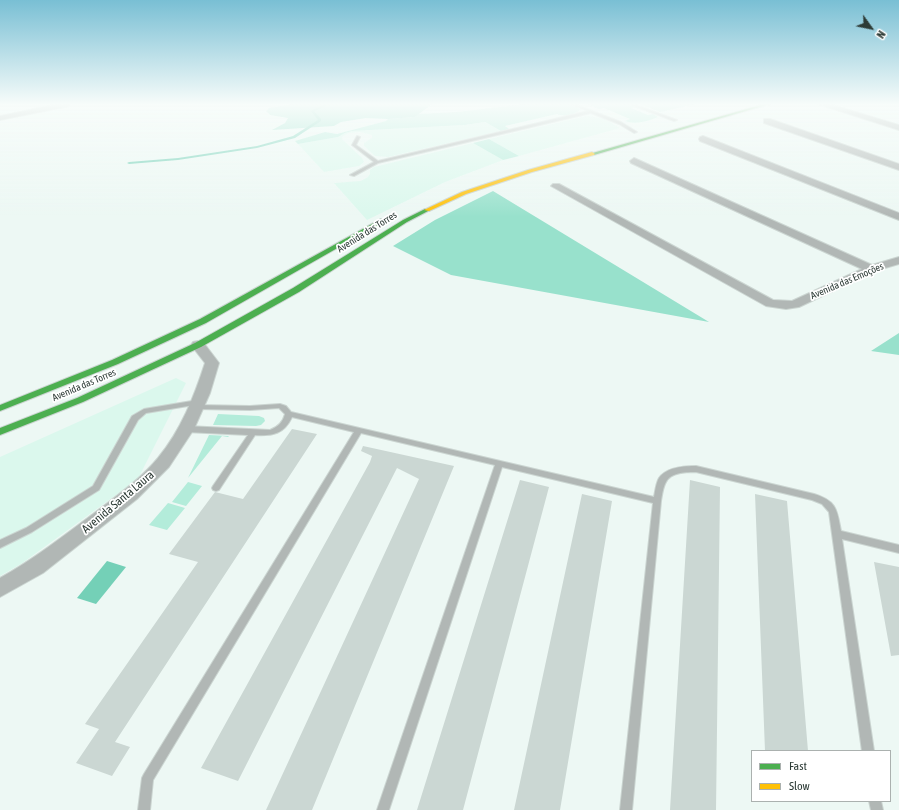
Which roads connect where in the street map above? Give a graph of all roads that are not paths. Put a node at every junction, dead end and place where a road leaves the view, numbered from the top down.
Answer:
1 (356, 142) edge
2 (463, 142) edge
3 (634, 142) edge
4 (710, 142) edge
5 (827, 142) edge
6 (634, 161) dead end
7 (377, 162) junction
8 (899, 167) edge
9 (352, 175) dead end
10 (556, 186) dead end
11 (387, 217) dead end
12 (899, 217) edge
13 (899, 260) edge
14 (871, 269) junction
15 (198, 345) junction
16 (198, 404) junction
17 (0, 408) edge
18 (289, 414) junction
19 (186, 429) junction
20 (359, 430) junction
21 (0, 432) edge
22 (252, 433) junction
23 (498, 464) junction
24 (216, 488) dead end
25 (657, 501) junction
26 (837, 534) junction
27 (0, 544) edge
28 (899, 549) edge
29 (0, 588) edge
30 (868, 750) edge
31 (144, 810) edge
32 (383, 810) edge
33 (626, 810) edge

1 - 7 lane
2 - 7 lane
3 - 15 main road, Avenida das Torres
4 - 12 street
5 - 8 street
6 - 14 street
7 - 9 lane
10 - 14 street, Avenida das Emoções
11 - 17 main road, Avenida das Torres
13 - 14 street, Avenida das Emoções
15 - 16 street, Avenida Santa Laura
15 - 21 main road, Avenida das Torres
16 - 18 lane
16 - 19 street, Avenida Santa Laura
16 - 27 lane
18 - 20 lane
18 - 22 lane
19 - 22 lane
19 - 29 street, Avenida Santa Laura
20 - 23 lane
20 - 31 lane
22 - 24 lane
23 - 25 lane
23 - 32 lane
25 - 26 lane
25 - 33 lane
26 - 28 lane
26 - 30 lane

